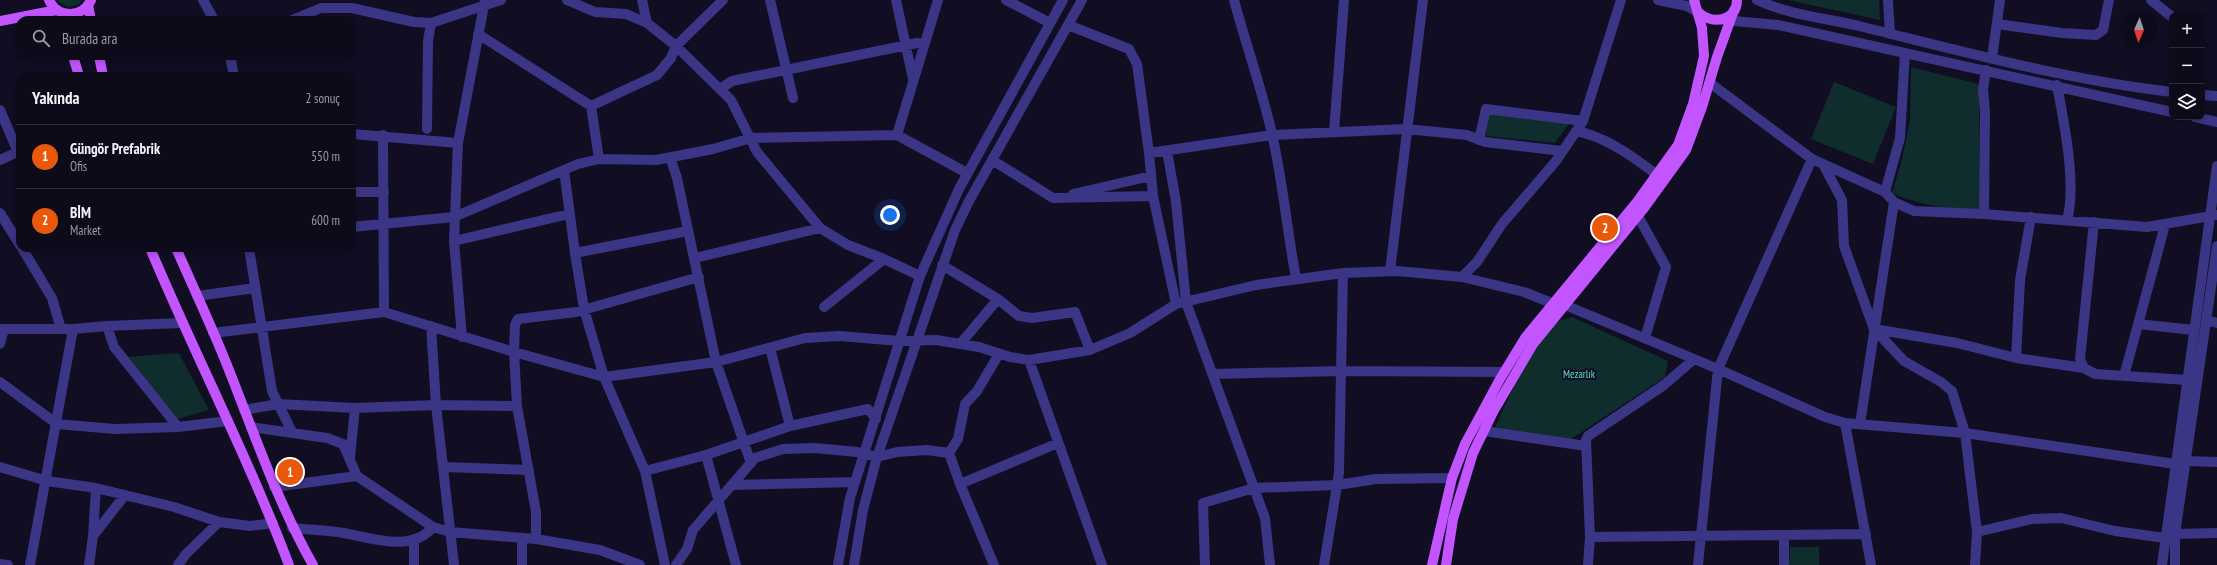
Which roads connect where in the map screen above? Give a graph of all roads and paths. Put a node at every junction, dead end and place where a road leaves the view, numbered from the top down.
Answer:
1 (48, 0) edge
2 (203, 0) edge
3 (332, 0) edge
4 (501, 0) edge
5 (567, 0) edge
6 (642, 0) edge
7 (723, 0) edge
8 (770, 0) edge
9 (896, 0) edge
10 (938, 0) edge
11 (1006, 0) edge
12 (1062, 0) edge
13 (1082, 0) edge
14 (1234, 0) edge
15 (1344, 0) edge
16 (1423, 0) edge
17 (1621, 0) edge
18 (1658, 0) edge
19 (1694, 0) edge
20 (1737, 0) edge
21 (1757, 0) edge
22 (1888, 0) edge
23 (2000, 0) edge
24 (2109, 0) edge
25 (2151, 0) edge
26 (90, 2) edge
27 (485, 2) edge
28 (321, 8) junction
29 (1698, 12) junction
30 (58, 14) edge
31 (2169, 15) edge
32 (39, 16) edge
33 (91, 16) edge
34 (212, 16) edge
35 (302, 16) edge
36 (16, 18) edge
37 (0, 20) edge
38 (1727, 20) junction
39 (431, 23) junction
40 (647, 23) junction
41 (1050, 23) junction
42 (1997, 24) junction
43 (1068, 26) junction
44 (478, 34) junction
45 (1890, 34) junction
46 (924, 44) junction
47 (676, 46) junction
48 (904, 46) junction
49 (1906, 53) junction
50 (1992, 58) junction
51 (74, 60) edge
52 (100, 60) edge
53 (231, 60) edge
54 (788, 70) junction
55 (1986, 70) junction
56 (79, 72) edge
57 (102, 72) edge
58 (233, 72) edge
59 (913, 79) junction
60 (1710, 83) junction
61 (2057, 85) junction
62 (720, 89) junction
63 (2169, 92) edge
64 (2205, 95) edge
65 (2217, 96) edge
66 (793, 98) dead end
67 (591, 106) junction
68 (0, 110) edge
69 (2169, 111) edge
70 (2205, 119) edge
71 (1583, 121) junction
72 (2217, 122) edge
73 (427, 129) dead end
74 (1406, 129) junction
75 (1576, 131) junction
76 (1334, 132) junction
77 (356, 134) edge
78 (383, 135) junction
79 (897, 135) junction
80 (1272, 135) junction
81 (751, 138) junction
82 (1479, 140) junction
83 (458, 143) junction
84 (16, 145) edge
85 (1167, 151) junction
86 (1562, 151) junction
87 (16, 153) edge
88 (1149, 153) junction
89 (670, 157) junction
90 (599, 159) junction
91 (1812, 159) junction
92 (0, 160) edge
93 (992, 160) junction
94 (1824, 166) junction
95 (2217, 166) edge
96 (564, 170) junction
97 (967, 174) junction
98 (1657, 175) junction
99 (1151, 176) junction
100 (356, 192) edge
101 (384, 192) junction
102 (1885, 192) junction
103 (1153, 196) junction
104 (1053, 198) junction
105 (1894, 202) junction
106 (0, 213) edge
107 (569, 214) junction
108 (1984, 214) junction
109 (2214, 215) edge
110 (1638, 216) junction
111 (454, 217) junction
112 (2031, 217) junction
113 (2067, 220) junction
114 (2094, 222) junction
115 (2165, 224) junction
116 (384, 225) junction
117 (356, 227) edge
118 (820, 228) junction
119 (688, 231) junction
120 (16, 239) edge
121 (454, 241) junction
122 (2217, 246) edge
123 (24, 252) edge
124 (152, 252) edge
125 (178, 252) edge
126 (250, 252) edge
127 (575, 253) junction
128 (695, 258) junction
129 (884, 259) junction
130 (942, 265) junction
131 (1390, 271) junction
132 (1343, 273) junction
133 (920, 276) junction
134 (699, 277) junction
135 (1462, 277) junction
136 (1296, 278) junction
137 (256, 288) junction
138 (197, 296) junction
139 (998, 299) junction
140 (1186, 302) junction
141 (1176, 304) junction
142 (1554, 304) junction
143 (1565, 305) junction
144 (824, 307) dead end
145 (584, 309) junction
146 (384, 312) junction
147 (2206, 320) junction
148 (181, 323) junction
149 (2217, 323) edge
150 (2138, 324) junction
151 (106, 326) junction
152 (261, 326) junction
153 (431, 326) junction
154 (61, 329) junction
155 (73, 329) junction
156 (1874, 329) junction
157 (2, 330) edge
158 (2194, 330) junction
159 (213, 333) junction
160 (462, 337) junction
161 (1645, 338) junction
162 (917, 339) junction
163 (900, 341) junction
164 (961, 343) junction
165 (0, 344) edge
166 (770, 348) junction
167 (1090, 350) junction
168 (514, 352) junction
169 (999, 354) junction
170 (2016, 358) junction
171 (1694, 359) junction
172 (1029, 360) junction
173 (716, 362) junction
174 (2084, 368) junction
175 (1718, 369) junction
176 (1341, 371) junction
177 (1504, 372) junction
178 (1213, 374) junction
179 (2124, 376) junction
180 (604, 377) junction
181 (2187, 380) junction
182 (0, 382) edge
183 (278, 404) junction
184 (436, 405) junction
185 (517, 406) junction
186 (356, 408) junction
187 (244, 410) junction
188 (876, 419) junction
189 (228, 420) junction
190 (1845, 422) junction
191 (57, 424) junction
192 (1860, 424) junction
193 (790, 426) junction
194 (178, 427) junction
195 (251, 427) junction
196 (1484, 431) junction
197 (292, 432) junction
198 (1965, 433) junction
199 (744, 441) junction
200 (1058, 443) junction
201 (1586, 446) junction
202 (864, 453) junction
203 (949, 453) junction
204 (706, 456) junction
205 (350, 457) junction
206 (877, 457) junction
207 (2186, 461) junction
208 (2217, 462) edge
209 (751, 463) junction
210 (2175, 464) junction
211 (0, 467) edge
212 (443, 467) junction
213 (529, 470) junction
214 (645, 471) junction
215 (357, 476) junction
216 (1452, 478) junction
217 (47, 481) junction
218 (855, 482) junction
219 (960, 484) junction
220 (732, 485) junction
221 (1337, 485) junction
222 (274, 487) junction
223 (96, 488) junction
224 (1254, 488) junction
225 (125, 495) junction
226 (719, 500) junction
227 (219, 522) junction
228 (273, 523) junction
229 (433, 527) junction
230 (292, 528) junction
231 (450, 532) junction
232 (1977, 532) junction
233 (2217, 533) edge
234 (1866, 534) junction
235 (2175, 534) junction
236 (93, 536) junction
237 (1784, 536) junction
238 (1590, 537) junction
239 (1700, 537) junction
240 (522, 538) junction
241 (2165, 538) junction
242 (414, 539) junction
243 (536, 539) junction
244 (0, 564) edge
245 (8, 565) edge
246 (30, 565) edge
247 (89, 565) edge
248 (178, 565) edge
249 (289, 565) edge
250 (313, 565) edge
251 (414, 565) edge
252 (454, 565) edge
253 (522, 565) edge
254 (640, 565) edge
255 (665, 565) edge
256 (676, 565) edge
257 (736, 565) edge
258 (838, 565) edge
259 (854, 565) edge
260 (994, 565) edge
261 (1102, 565) edge
262 (1205, 565) edge
263 (1270, 565) edge
264 (1324, 565) edge
265 (1432, 565) edge
266 (1446, 565) edge
267 (1588, 565) edge
268 (1698, 565) edge
269 (1784, 565) edge
270 (1872, 565) edge
271 (1975, 565) edge
272 (2162, 565) edge
273 (2175, 565) edge

1 - 30 main road
2 - 34 street
3 - 28 street
4 - 27 street
5 - 40 street
6 - 40 street
7 - 47 street
8 - 54 street
9 - 48 street
10 - 46 street
11 - 41 street
12 - 41 street
13 - 43 street
14 - 80 street
15 - 76 street
16 - 74 street
17 - 71 street
18 - 29 street
19 - 29 main road
20 - 38 main road
21 - 45 street
22 - 45 street
23 - 42 street
24 - 42 street
25 - 31 street
26 - 30 main road
26 - 33 main road
27 - 39 street
27 - 44 street
28 - 35 street
28 - 39 street
29 - 38 main road
29 - 98 main road
30 - 32 main road
36 - 37 main road
38 - 49 street
38 - 60 main road
39 - 73 street
40 - 47 street
41 - 97 street
42 - 50 street
43 - 88 street
43 - 93 street
44 - 67 street
44 - 83 street
45 - 50 street
46 - 48 street
46 - 59 street
47 - 62 street
47 - 67 street
48 - 54 street
48 - 59 street
49 - 55 street
49 - 102 street
50 - 63 street
51 - 56 main road
52 - 57 main road
53 - 58 street
54 - 62 street
54 - 66 street
55 - 61 street
55 - 108 street
59 - 79 street
60 - 91 street
60 - 110 main road
61 - 69 street
61 - 113 street
62 - 81 street
64 - 65 street
67 - 90 street
68 - 84 street
70 - 72 street
71 - 75 street
71 - 82 street
74 - 76 street
74 - 82 street
74 - 131 street
75 - 86 street
75 - 98 street
76 - 80 street
77 - 78 street
78 - 83 street
78 - 101 street
79 - 81 street
79 - 97 street
80 - 85 street
80 - 136 street
81 - 89 street
81 - 118 street
82 - 86 street
83 - 111 street
85 - 88 street
85 - 140 street
86 - 135 street
87 - 92 street
88 - 99 street
89 - 90 street
89 - 119 street
90 - 96 street
91 - 94 street
91 - 175 street
93 - 104 street
93 - 130 street
94 - 102 street
94 - 156 street
95 - 109 street
96 - 107 street
96 - 111 street
97 - 133 street
98 - 142 main road
99 - 103 street
99 - 104 street
100 - 101 street
101 - 116 street
102 - 105 street
103 - 104 street
103 - 141 street
105 - 108 street
105 - 156 street
106 - 120 street
107 - 121 street
107 - 127 street
108 - 112 street
109 - 115 street
109 - 158 street
110 - 143 main road
110 - 161 street
111 - 116 street
111 - 121 street
112 - 113 street
112 - 170 street
113 - 114 street
114 - 115 street
114 - 174 street
115 - 150 street
116 - 117 street
116 - 146 street
118 - 128 street
118 - 129 street
119 - 127 street
119 - 128 street
121 - 160 street
122 - 147 street
123 - 154 street
124 - 148 main road
125 - 138 main road
126 - 137 street
127 - 145 street
128 - 134 street
129 - 133 street
129 - 144 street
130 - 139 street
130 - 162 street
131 - 132 street
131 - 135 street
132 - 136 street
132 - 176 street
133 - 163 street
134 - 145 street
134 - 173 street
135 - 142 street
136 - 140 street
137 - 138 street
137 - 152 street
138 - 159 main road
139 - 164 street
139 - 167 street
140 - 141 street
140 - 178 street
141 - 167 street
142 - 177 main road
143 - 161 street
143 - 196 main road
145 - 168 street
145 - 180 street
146 - 152 street
146 - 153 street
147 - 149 street
147 - 207 street
148 - 151 street
148 - 189 main road
150 - 158 street
150 - 179 street
151 - 155 street
151 - 194 street
152 - 159 street
152 - 183 street
153 - 160 street
153 - 184 street
154 - 155 street
154 - 157 street
155 - 191 street
156 - 170 street
156 - 192 street
156 - 198 street
157 - 165 street
158 - 181 street
159 - 187 main road
160 - 168 street
161 - 171 street
162 - 163 street
162 - 164 street
162 - 206 street
163 - 166 street
163 - 188 street
164 - 169 street
166 - 173 street
166 - 193 street
167 - 172 street
168 - 180 street
168 - 185 street
169 - 172 street
169 - 203 street
170 - 174 street
171 - 175 street
171 - 201 street
172 - 200 street
173 - 180 street
173 - 199 street
174 - 179 street
175 - 190 street
175 - 239 street
176 - 177 street
176 - 178 street
176 - 221 street
177 - 216 main road
178 - 224 street
179 - 181 street
180 - 214 street
181 - 210 street
182 - 191 street
183 - 186 street
183 - 187 street
183 - 197 street
184 - 185 street
184 - 186 street
184 - 212 street
185 - 213 street
186 - 205 street
187 - 195 main road
188 - 193 street
188 - 202 street
189 - 194 street
189 - 228 main road
190 - 192 street
190 - 234 street
191 - 194 street
191 - 217 street
192 - 198 street
193 - 199 street
195 - 197 street
195 - 222 main road
196 - 201 street
196 - 266 main road
197 - 205 street
198 - 210 street
198 - 232 street
199 - 204 street
199 - 209 street
200 - 219 street
200 - 261 street
201 - 238 street
202 - 206 street
202 - 209 street
202 - 218 street
203 - 206 street
203 - 219 street
204 - 214 street
204 - 226 street
205 - 215 street
206 - 259 street
207 - 208 street
207 - 235 street
209 - 220 street
210 - 241 street
211 - 217 street
212 - 213 street
212 - 231 street
213 - 243 street
214 - 255 street
215 - 222 street
215 - 229 street
216 - 221 street
216 - 265 main road
217 - 223 street
217 - 246 street
218 - 220 street
218 - 258 street
219 - 260 street
220 - 226 street
221 - 224 street
221 - 264 street
222 - 230 main road
223 - 225 street
223 - 236 street
224 - 262 street
224 - 263 street
225 - 227 street
225 - 236 street
226 - 256 street
226 - 257 street
227 - 228 street
227 - 248 street
228 - 249 main road
229 - 231 street
229 - 242 street
230 - 242 street
230 - 250 main road
231 - 240 street
231 - 252 street
232 - 241 street
232 - 271 street
233 - 235 street
234 - 237 street
234 - 270 street
235 - 273 street
236 - 247 street
237 - 239 street
237 - 269 street
238 - 239 street
238 - 267 street
239 - 268 street
240 - 243 street
240 - 253 street
241 - 272 street
242 - 251 street
243 - 254 street
244 - 245 street

